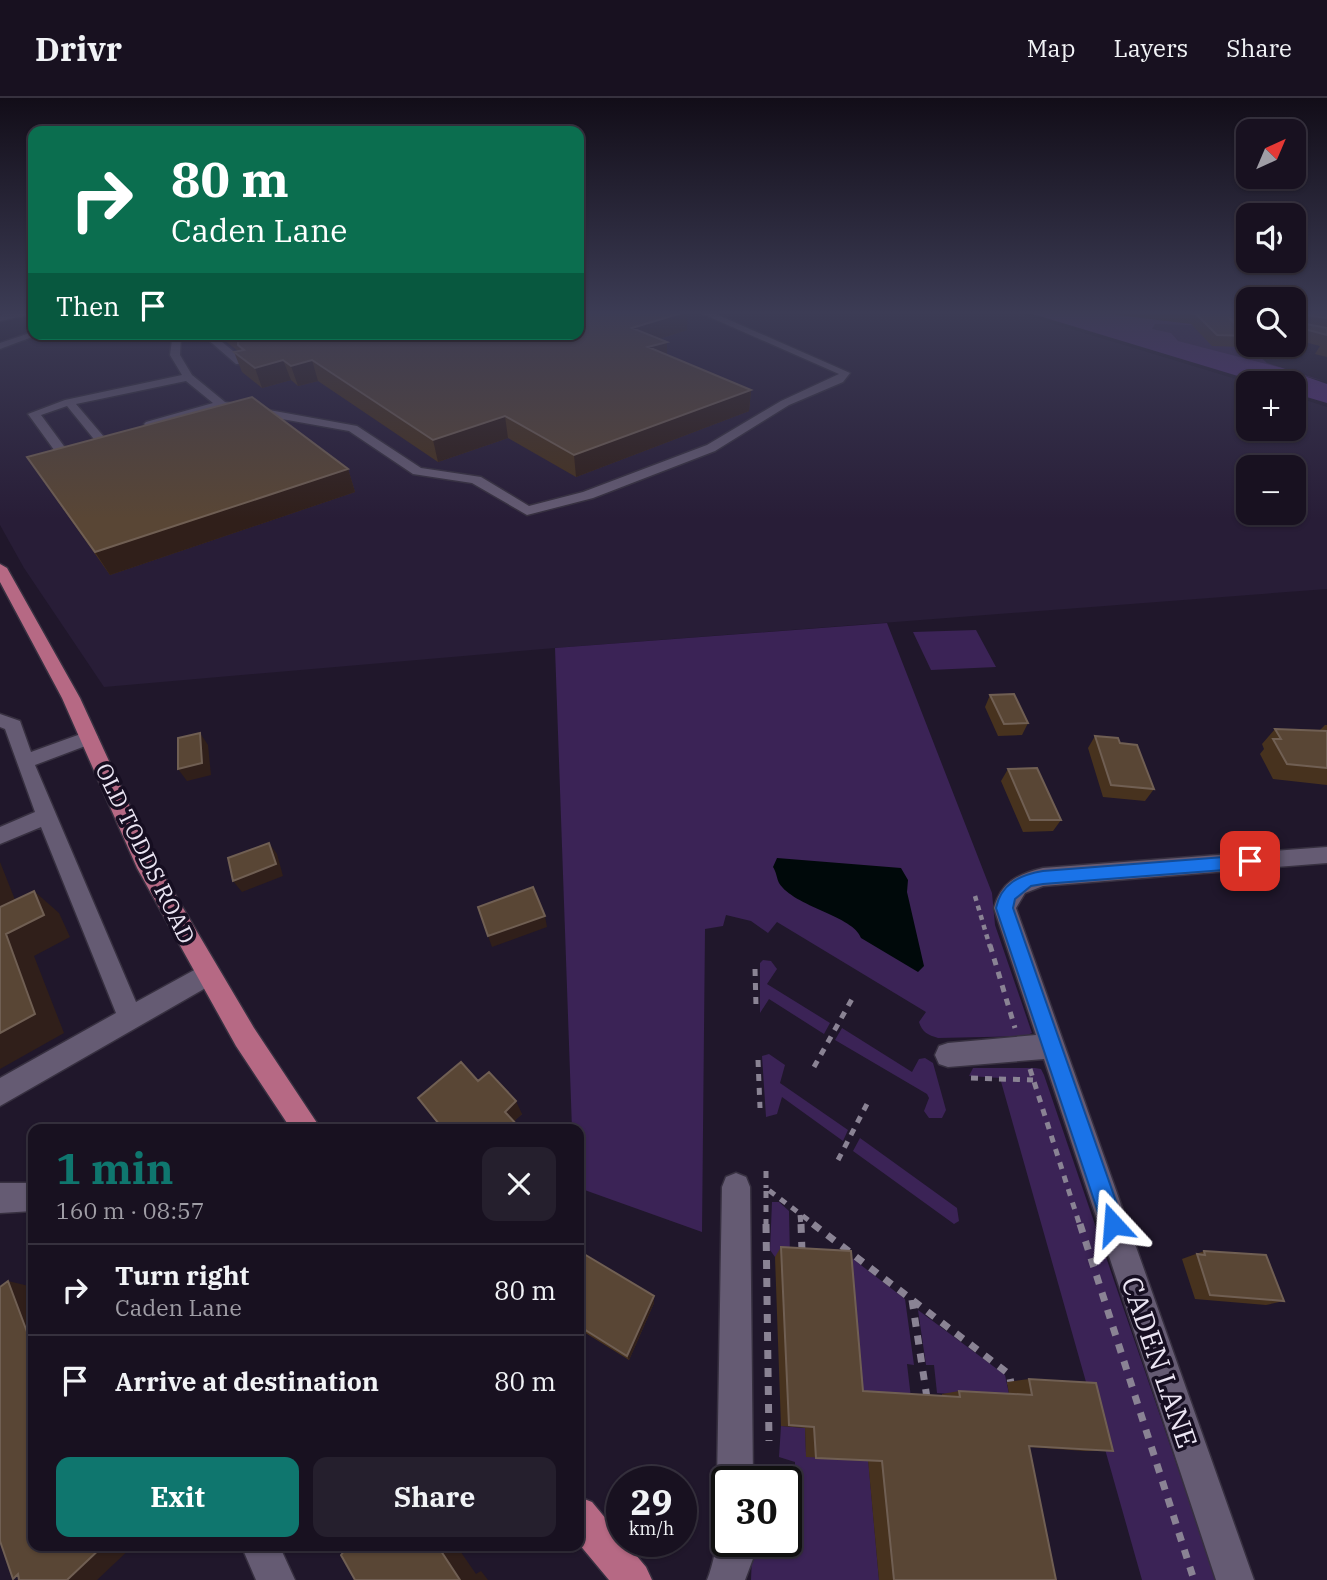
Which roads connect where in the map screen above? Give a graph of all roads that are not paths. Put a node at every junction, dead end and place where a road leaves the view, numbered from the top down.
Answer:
1 (173, 380) edge
2 (192, 380) edge
3 (839, 380) edge
4 (69, 402) junction
5 (221, 404) junction
6 (250, 412) junction
7 (225, 419) edge
8 (186, 429) edge
9 (0, 568) edge
10 (0, 720) edge
11 (89, 737) junction
12 (24, 762) junction
13 (46, 816) junction
14 (0, 836) edge
15 (1327, 855) edge
16 (207, 974) junction
17 (130, 1017) junction
18 (1052, 1046) junction
19 (948, 1055) dead end
20 (0, 1093) edge
21 (304, 1124) edge
22 (751, 1187) road end
23 (28, 1196) edge
24 (0, 1198) edge
25 (736, 1466) edge
26 (584, 1521) edge
27 (262, 1551) edge
28 (735, 1557) edge
29 (276, 1580) edge
30 (633, 1580) edge
31 (726, 1580) edge
32 (1235, 1580) edge

1 - 4 street
2 - 5 street
3 - 6 street
4 - 4 street
5 - 6 street
5 - 8 street
6 - 7 street
9 - 11 main road, OLD TODDS ROAD
10 - 12 street
11 - 12 street
11 - 16 main road, OLD TODDS ROAD
12 - 13 street
13 - 14 street
13 - 17 street
15 - 18 street, CADEN LANE
16 - 17 street
16 - 21 main road, OLD TODDS ROAD
17 - 20 street
18 - 19 street
18 - 32 street, CADEN LANE
22 - 25 street
23 - 24 street
26 - 30 main road
27 - 29 street
28 - 31 street

